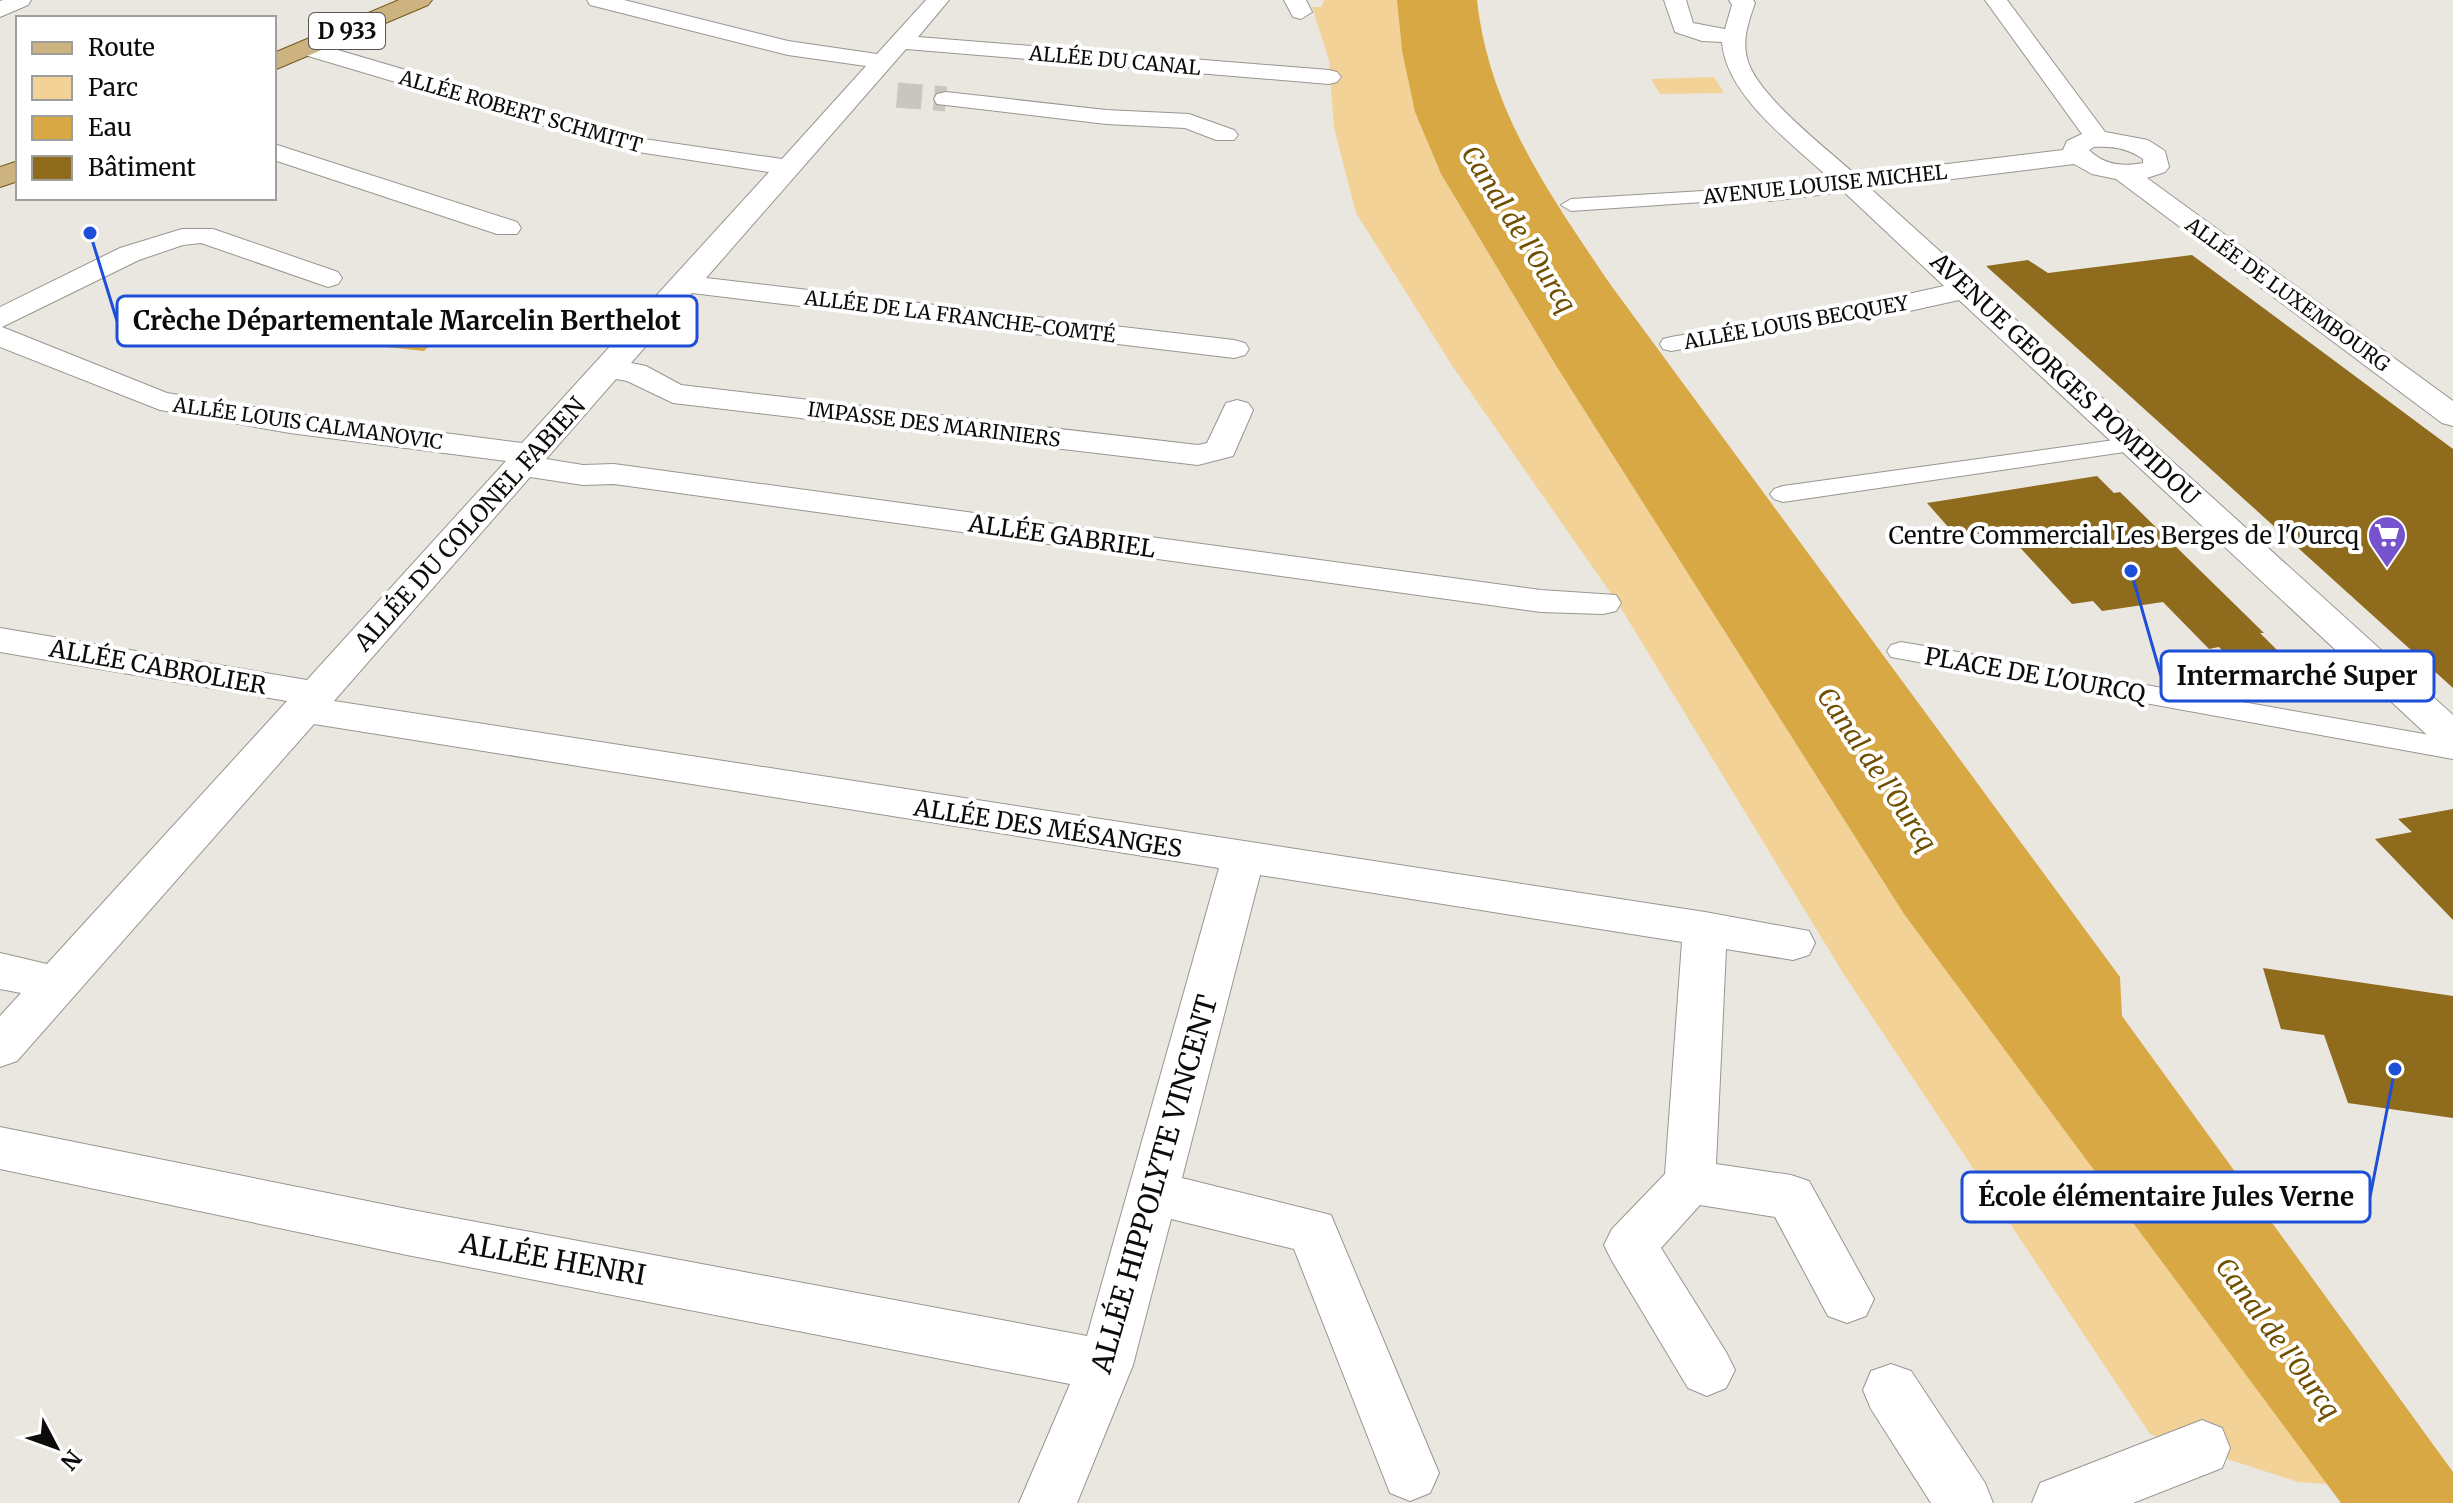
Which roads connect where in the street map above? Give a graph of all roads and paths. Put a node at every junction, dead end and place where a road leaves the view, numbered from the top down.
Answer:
1 (20, 0) edge
2 (392, 0) edge
3 (420, 0) edge
4 (598, 0) edge
5 (938, 0) edge
6 (1675, 0) edge
7 (1740, 0) edge
8 (1996, 0) edge
9 (0, 10) edge
10 (1731, 36) junction
11 (306, 48) junction
12 (276, 49) edge
13 (276, 61) edge
14 (881, 72) junction
15 (1329, 77) dead end
16 (946, 99) tunnel mouth
17 (1225, 135) dead end
18 (2098, 139) junction
19 (276, 153) edge
20 (2078, 156) junction
21 (787, 167) junction
22 (2123, 172) junction
23 (1853, 183) junction
24 (1769, 193) joint
25 (1571, 205) dead end
26 (507, 228) dead end
27 (328, 278) dead end
28 (686, 284) junction
29 (1968, 289) junction
30 (1896, 305) joint
31 (0, 319) edge
32 (0, 336) edge
33 (1671, 344) dead end
34 (1234, 349) dead end
35 (610, 369) junction
36 (1237, 410) dead end
37 (2453, 416) edge
38 (2136, 444) junction
39 (527, 460) junction
40 (1783, 494) dead end
41 (1603, 603) dead end
42 (0, 640) edge
43 (1901, 651) dead end
44 (310, 702) junction
45 (2453, 737) edge
46 (2453, 749) edge
47 (1243, 859) junction
48 (1705, 929) junction
49 (1793, 943) dead end
50 (0, 971) edge
51 (56, 984) junction
52 (0, 1048) edge
53 (0, 1148) edge
54 (1690, 1182) junction
55 (1153, 1193) junction
56 (1847, 1299) dead end
57 (1106, 1365) junction
58 (1707, 1370) dead end
59 (1891, 1390) dead end
60 (2202, 1448) dead end
61 (1410, 1473) dead end
62 (1048, 1503) edge
63 (1964, 1503) edge
64 (2061, 1503) edge

1 - 9 street
2 - 12 main road, D 933
3 - 11 main road, D 933
4 - 14 street, ALLÉE DU CANAL
5 - 14 street, ALLÉE DU COLONEL FABIEN
6 - 10 street
7 - 10 street
8 - 18 street
10 - 23 street, AVENUE GEORGES POMPIDOU
11 - 13 main road, D 933
11 - 21 street, ALLÉE ROBERT SCHMITT
14 - 15 street, ALLÉE DU CANAL
14 - 21 street, ALLÉE DU COLONEL FABIEN
16 - 17 street
18 - 20 street
18 - 22 street
19 - 26 street
20 - 22 street, ALLÉE DE LUXEMBOURG
20 - 23 street, AVENUE LOUISE MICHEL
21 - 28 street, ALLÉE DU COLONEL FABIEN
22 - 37 street, ALLÉE DE LUXEMBOURG
23 - 24 street, AVENUE LOUISE MICHEL
23 - 29 street, AVENUE GEORGES POMPIDOU
24 - 25 street, AVENUE LOUISE MICHEL
27 - 31 street
28 - 34 street, ALLÉE DE LA FRANCHE-COMTÉ
28 - 35 street, ALLÉE DU COLONEL FABIEN
29 - 30 street, ALLÉE LOUIS BECQUEY
29 - 38 street, AVENUE GEORGES POMPIDOU
30 - 33 street, ALLÉE LOUIS BECQUEY
32 - 39 street, ALLÉE LOUIS CALMANOVIC
35 - 36 street, IMPASSE DES MARINIERS
35 - 39 street, ALLÉE DU COLONEL FABIEN
38 - 40 street
38 - 45 street, AVENUE GEORGES POMPIDOU
39 - 41 street, ALLÉE GABRIEL
39 - 44 street, ALLÉE DU COLONEL FABIEN
42 - 44 street, ALLÉE CABROLIER
43 - 46 street, PLACE DE L'OURCQ
44 - 47 street, ALLÉE DES MÉSANGES
44 - 51 street, ALLÉE DU COLONEL FABIEN
47 - 48 street, ALLÉE DES MÉSANGES
47 - 55 street, ALLÉE HIPPOLYTE VINCENT
48 - 49 street, ALLÉE DES MÉSANGES
48 - 54 street
50 - 51 street
51 - 52 street, ALLÉE DU COLONEL FABIEN
53 - 57 street, ALLÉE HENRI
54 - 56 street
54 - 58 street
55 - 57 street, ALLÉE HIPPOLYTE VINCENT
55 - 61 street
57 - 62 street, ALLÉE HIPPOLYTE VINCENT
59 - 63 street
60 - 64 street

